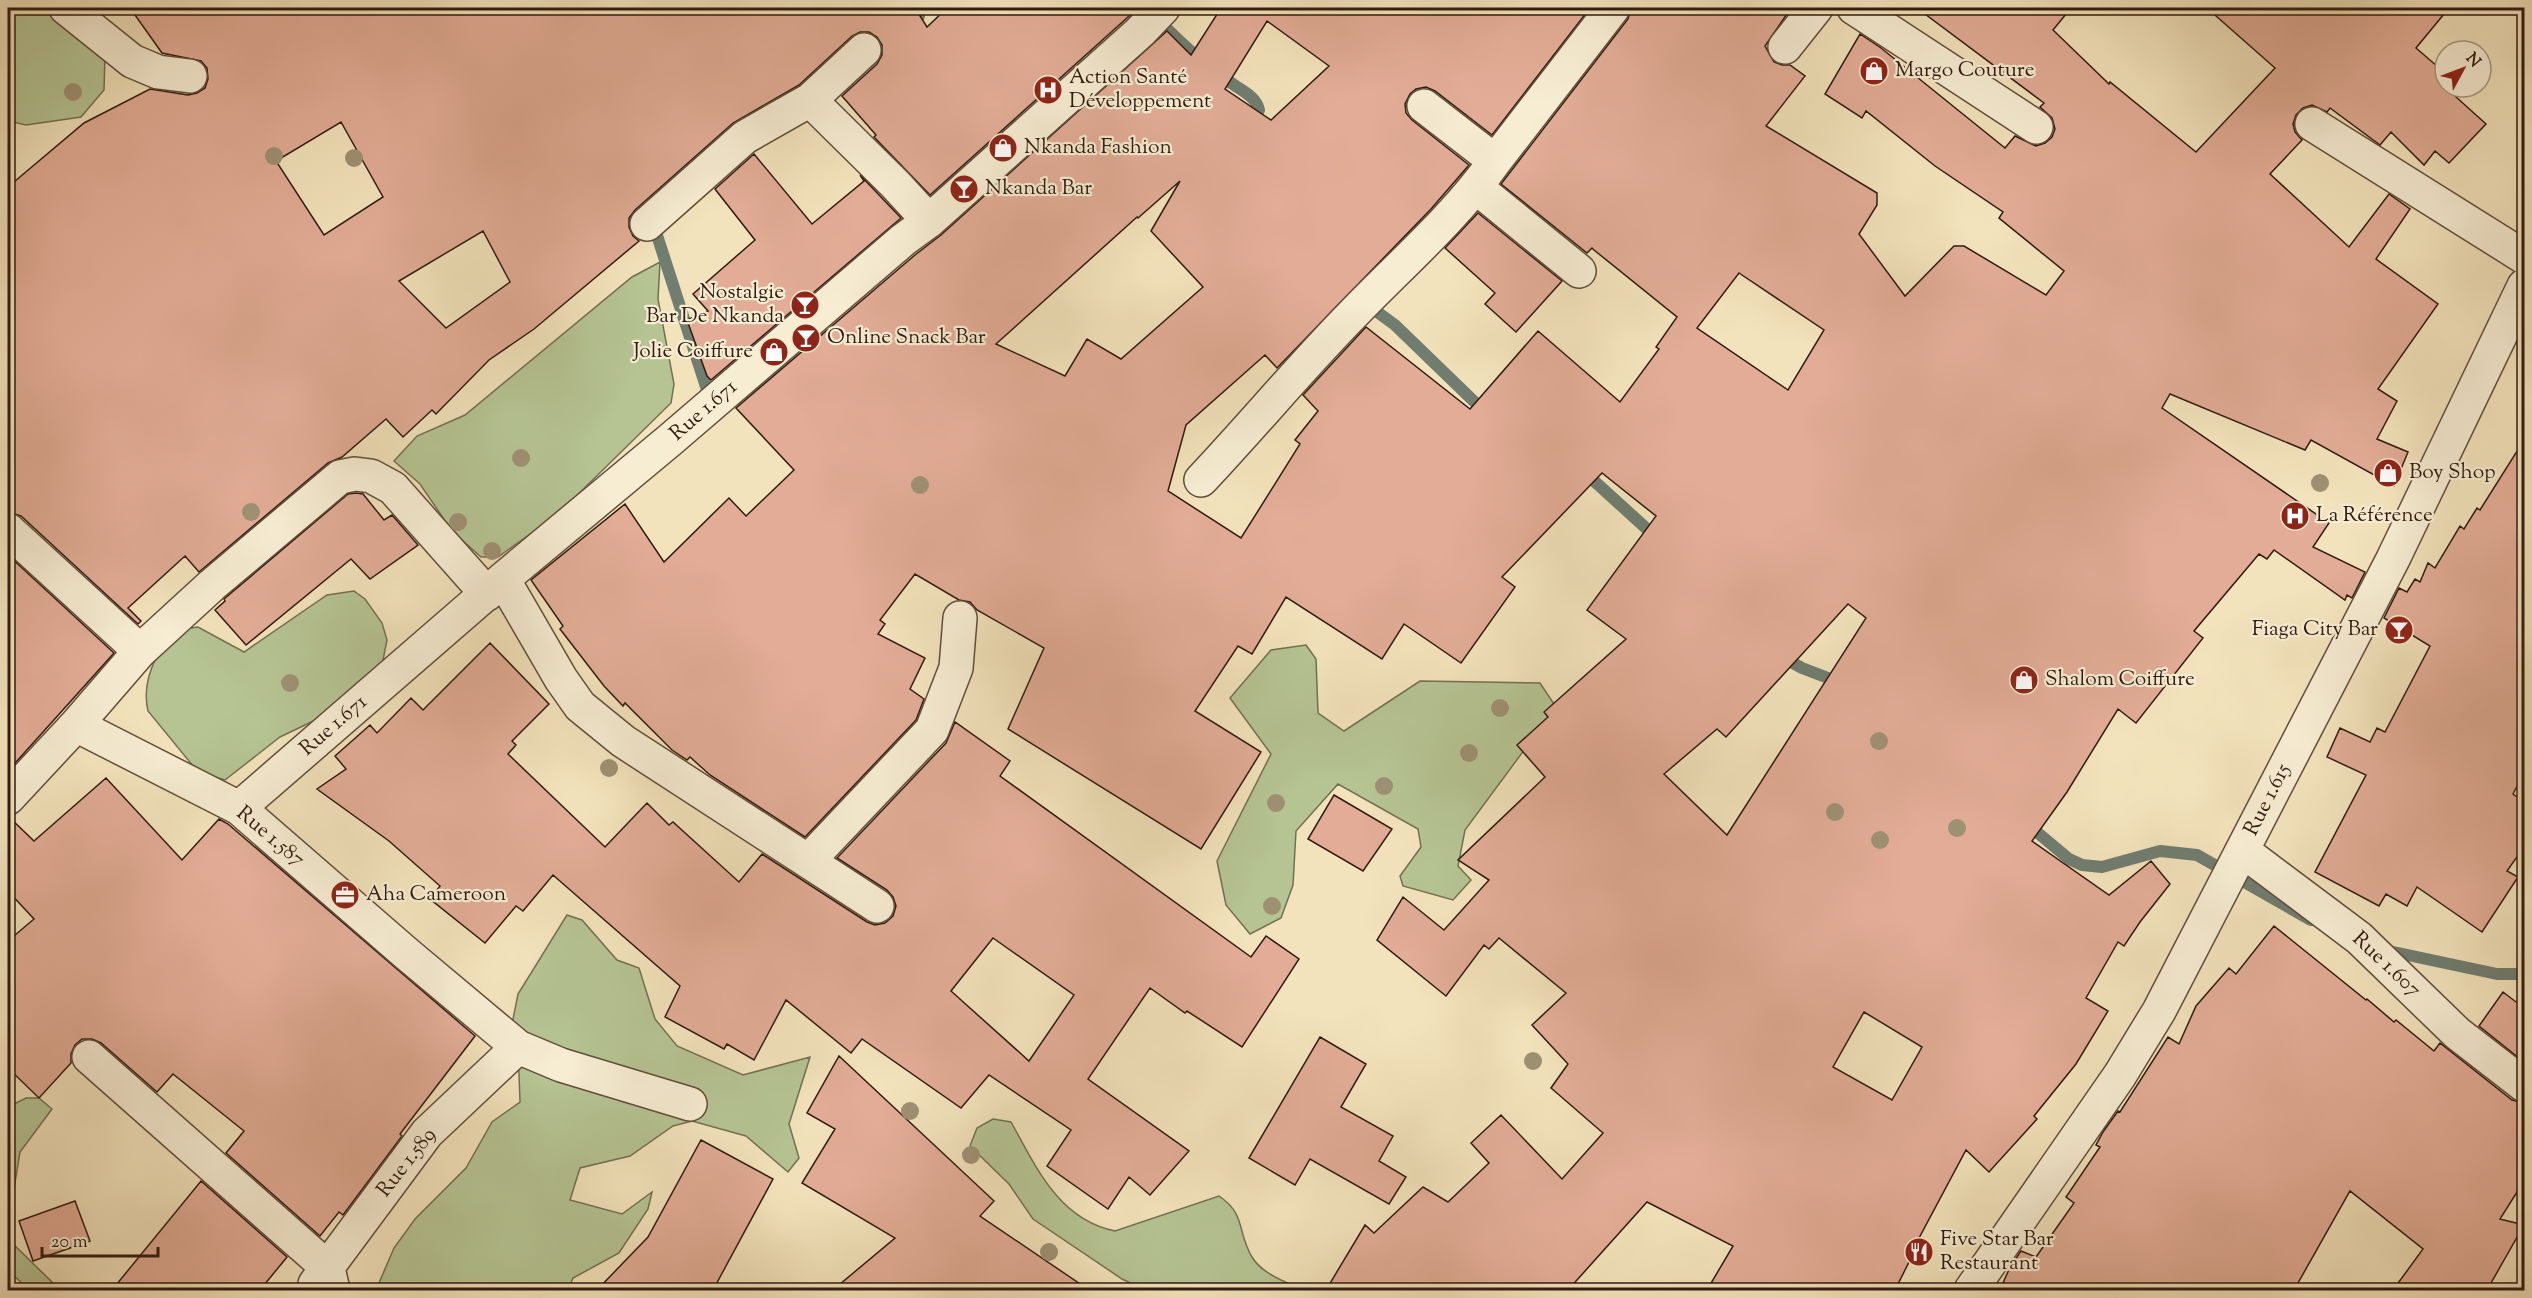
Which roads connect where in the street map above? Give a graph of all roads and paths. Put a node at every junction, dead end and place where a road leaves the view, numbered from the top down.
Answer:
1 (66, 8) edge
2 (1163, 8) edge
3 (1613, 8) edge
4 (1816, 8) edge
5 (1854, 8) edge
6 (1785, 47) dead end
7 (864, 50) dead end
8 (190, 76) dead end
9 (810, 100) junction
10 (1424, 106) dead end
11 (2312, 124) dead end
12 (2036, 127) dead end
13 (1495, 161) junction
14 (1476, 188) junction
15 (929, 221) junction
16 (647, 224) dead end
17 (2524, 257) edge
18 (1580, 271) dead end
19 (2524, 286) edge
20 (1201, 480) dead end
21 (8, 530) edge
22 (495, 587) junction
23 (960, 618) dead end
24 (140, 651) junction
25 (76, 725) junction
26 (8, 798) edge
27 (239, 808) junction
28 (2242, 850) junction
29 (808, 861) junction
30 (877, 906) dead end
31 (518, 1047) junction
32 (89, 1057) dead end
33 (2524, 1085) edge
34 (690, 1104) dead end
35 (324, 1283) edge
36 (1971, 1290) edge

1 - 8 street
2 - 15 street, Rue 1.671
3 - 13 street
4 - 6 street
5 - 12 street
7 - 9 street
9 - 15 street
9 - 16 street
10 - 13 street
11 - 17 street
13 - 14 street
14 - 18 street
14 - 20 street
15 - 22 street, Rue 1.671
19 - 28 street, Rue 1.615
21 - 24 street
22 - 24 street
22 - 27 street, Rue 1.671
22 - 29 street
23 - 29 street
24 - 25 street
25 - 26 street
25 - 27 street, Rue 1.587
27 - 31 street, Rue 1.587
28 - 33 street, Rue 1.607
28 - 36 street, Rue 1.615
29 - 30 street
31 - 34 street, Rue 1.587
31 - 35 street, Rue 1.589
32 - 35 street

